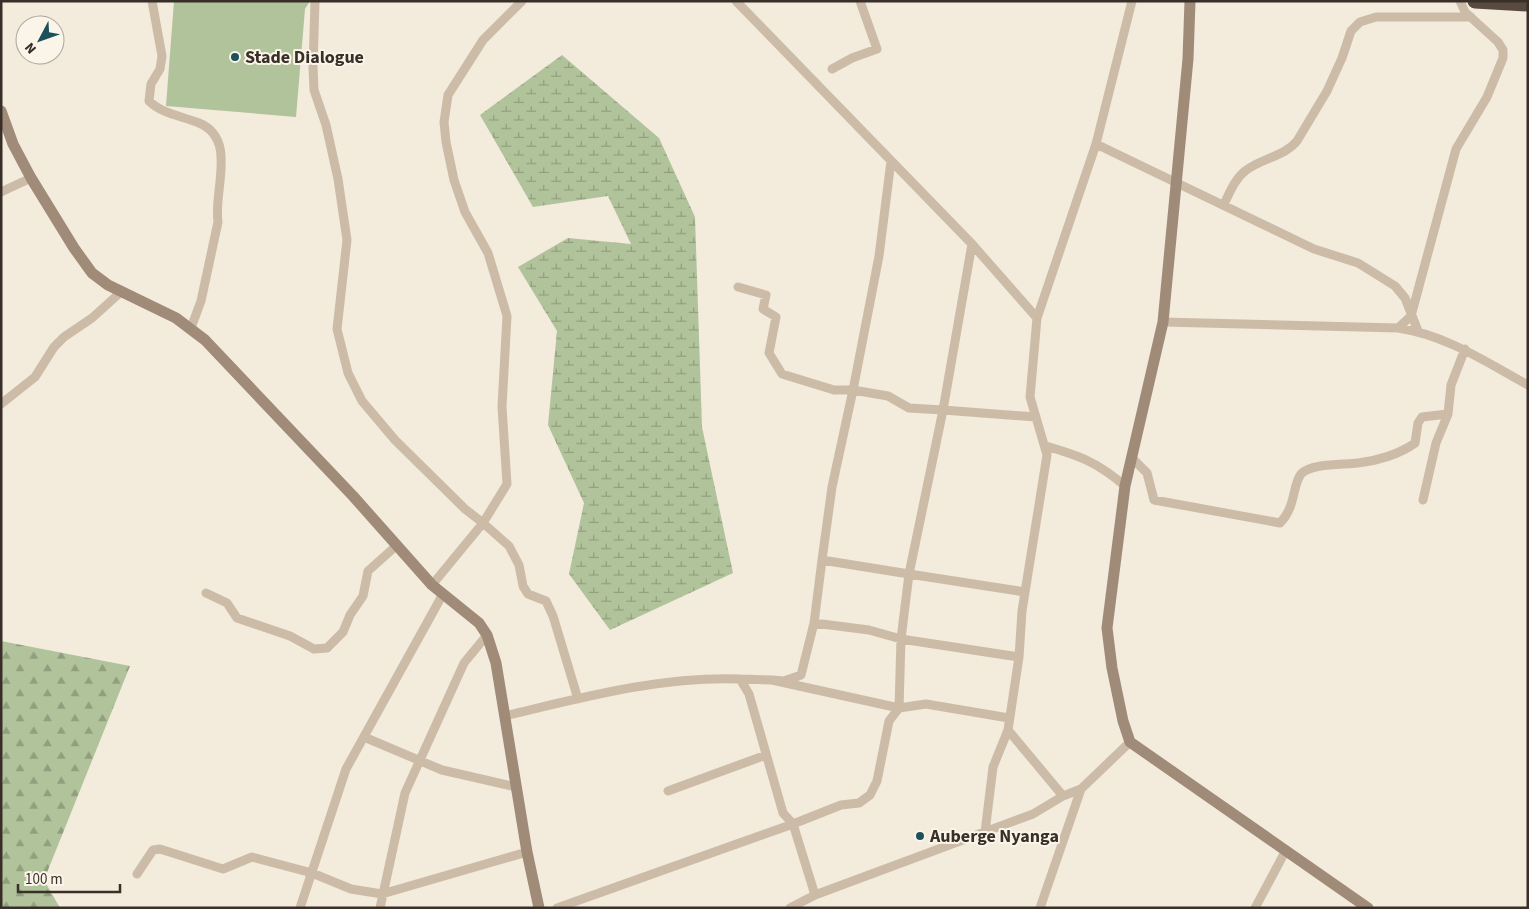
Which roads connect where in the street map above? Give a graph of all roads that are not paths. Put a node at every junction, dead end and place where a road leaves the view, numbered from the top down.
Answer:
1 (152, 1) edge
2 (315, 1) edge
3 (522, 1) edge
4 (736, 1) edge
5 (860, 1) edge
6 (1132, 1) edge
7 (1190, 1) edge
8 (1460, 1) edge
9 (1475, 1) edge
10 (1507, 3) edge
11 (1528, 4) edge
12 (1471, 17) junction
13 (832, 69) dead end
14 (1, 111) edge
15 (1096, 144) junction
16 (891, 161) junction
17 (31, 178) junction
18 (1176, 184) junction
19 (1, 192) edge
20 (1224, 204) junction
21 (972, 244) junction
22 (1395, 286) junction
23 (738, 287) dead end
24 (122, 291) junction
25 (1415, 295) junction
26 (1411, 316) junction
27 (1037, 318) junction
28 (1163, 322) junction
29 (190, 328) junction
30 (1398, 328) junction
31 (1418, 331) junction
32 (1465, 349) junction
33 (1528, 385) edge
34 (853, 390) junction
35 (1, 404) edge
36 (944, 410) junction
37 (1448, 414) junction
38 (1036, 417) junction
39 (1046, 446) junction
40 (1132, 458) junction
41 (1125, 486) junction
42 (1424, 500) dead end
43 (483, 523) junction
44 (396, 546) junction
45 (822, 560) junction
46 (909, 574) junction
47 (432, 585) junction
48 (1025, 592) junction
49 (206, 593) dead end
50 (443, 594) junction
51 (814, 623) junction
52 (487, 634) junction
53 (901, 639) junction
54 (1018, 657) junction
55 (740, 679) junction
56 (772, 680) junction
57 (578, 699) junction
58 (899, 708) junction
59 (504, 716) junction
60 (1009, 718) junction
61 (1008, 730) junction
62 (364, 737) junction
63 (1130, 742) junction
64 (766, 755) junction
65 (419, 762) junction
66 (516, 788) junction
67 (1081, 789) junction
68 (668, 791) dead end
69 (1063, 796) junction
70 (793, 824) junction
71 (984, 832) junction
72 (1286, 850) junction
73 (527, 852) junction
74 (312, 873) junction
75 (136, 874) dead end
76 (382, 894) junction
77 (815, 895) junction
78 (300, 908) edge
79 (380, 908) edge
80 (540, 908) edge
81 (557, 908) edge
82 (790, 908) edge
83 (1040, 908) edge
84 (1255, 908) edge
85 (1368, 908) edge

1 - 29 street
2 - 43 street
3 - 43 street
4 - 16 street
5 - 13 street
6 - 15 street
7 - 18 street
8 - 12 street
9 - 10 highway
10 - 11 highway
12 - 20 street
12 - 25 street
14 - 17 street
15 - 18 street
15 - 27 street
16 - 21 street
16 - 34 street
17 - 19 street
17 - 24 street
18 - 20 street
18 - 28 street
20 - 22 street
21 - 27 street
21 - 36 street
22 - 25 street
22 - 26 street
23 - 34 street
24 - 29 street
24 - 35 street
25 - 26 street
26 - 30 street
26 - 31 street
27 - 38 street
28 - 30 street
28 - 40 street
29 - 44 street
30 - 31 street
31 - 32 street
32 - 33 street
32 - 37 street
34 - 36 street
34 - 45 street
36 - 38 street
36 - 46 street
37 - 40 street
37 - 42 street
38 - 39 street
39 - 41 street
39 - 48 street
40 - 41 street
41 - 63 street
43 - 47 street
43 - 57 street
44 - 47 street
44 - 49 street
45 - 46 street
45 - 51 street
46 - 48 street
46 - 53 street
47 - 50 street
48 - 54 street
50 - 52 street
50 - 62 street
51 - 53 street
51 - 56 street
52 - 59 street
52 - 65 street
53 - 54 street
53 - 58 street
54 - 60 street
55 - 56 street
55 - 57 street
55 - 64 street
56 - 58 street
57 - 59 street
58 - 60 street
58 - 70 street
59 - 66 street
60 - 61 street
61 - 69 street
61 - 71 street
62 - 65 street
62 - 74 street
63 - 67 street
63 - 72 street
64 - 68 street
64 - 70 street
65 - 66 street
65 - 76 street
66 - 73 street
67 - 69 street
67 - 83 street
69 - 71 street
70 - 77 street
70 - 81 street
71 - 77 street
72 - 84 street
72 - 85 street
73 - 76 street
73 - 80 street
74 - 75 street
74 - 76 street
74 - 78 street
76 - 79 street
77 - 82 street

